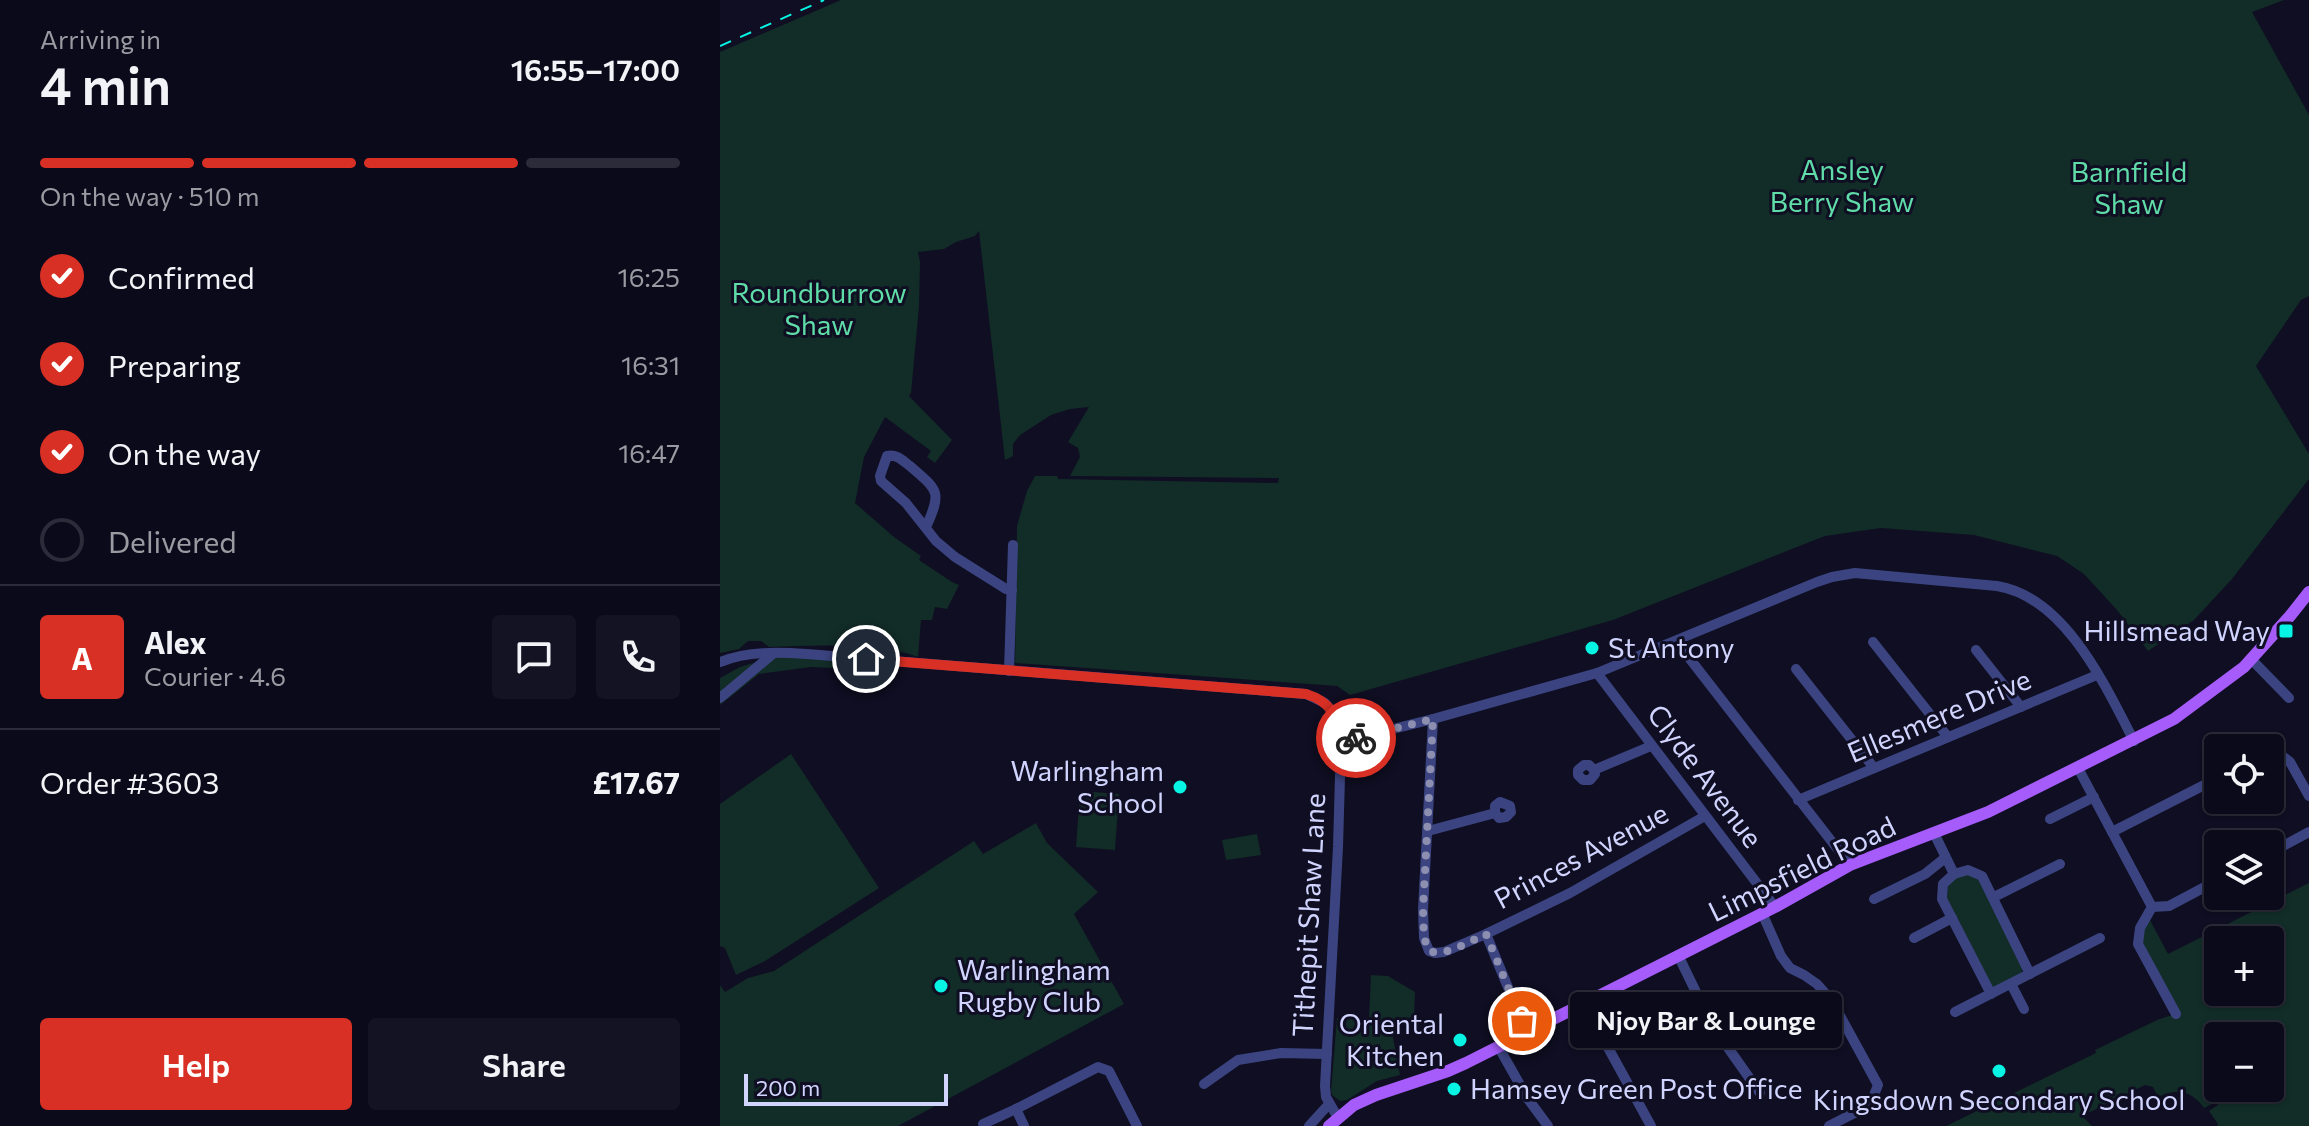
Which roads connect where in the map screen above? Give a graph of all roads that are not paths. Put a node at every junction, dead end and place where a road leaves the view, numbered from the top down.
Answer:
1 (926, 527) junction
2 (1013, 545) dead end
3 (1012, 590) junction
4 (2309, 592) edge
5 (1676, 641) junction
6 (1873, 642) dead end
7 (1976, 650) dead end
8 (775, 652) junction
9 (2251, 659) junction
10 (720, 662) edge
11 (1796, 669) dead end
12 (1009, 671) junction
13 (1597, 673) junction
14 (2097, 675) junction
15 (720, 698) edge
16 (2289, 698) dead end
17 (2021, 707) junction
18 (1433, 719) junction
19 (1948, 737) junction
20 (2134, 741) junction
21 (1341, 742) junction
22 (1651, 746) junction
23 (2284, 757) edge
24 (1874, 768) junction
25 (2078, 768) junction
26 (1594, 770) dead end
27 (2204, 785) edge
28 (2309, 796) edge
29 (2094, 797) junction
30 (1798, 800) junction
31 (1495, 813) dead end
32 (1705, 816) junction
33 (2050, 819) dead end
34 (1428, 831) junction
35 (2112, 832) junction
36 (2309, 832) edge
37 (1934, 833) junction
38 (2284, 845) edge
39 (1945, 858) junction
40 (2060, 864) dead end
41 (1850, 865) junction
42 (1954, 874) junction
43 (2204, 887) edge
44 (1877, 894) dead end
45 (1994, 897) junction
46 (1775, 907) junction
47 (2152, 907) junction
48 (1762, 913) junction
49 (1952, 918) junction
50 (1486, 934) junction
51 (1914, 938) dead end
52 (2100, 938) dead end
53 (1678, 955) junction
54 (2030, 974) junction
55 (2011, 984) junction
56 (1991, 994) junction
57 (1583, 1002) junction
58 (2024, 1009) dead end
59 (1955, 1012) dead end
60 (2176, 1014) dead end
61 (1526, 1031) junction
62 (1498, 1046) junction
63 (1327, 1054) junction
64 (1204, 1084) dead end
65 (1760, 1093) dead end
66 (1329, 1104) junction
67 (1016, 1109) junction
68 (1333, 1122) edge
69 (983, 1124) dead end
70 (1024, 1126) edge
71 (1137, 1126) edge
72 (1309, 1126) edge
73 (1548, 1126) edge
74 (1651, 1126) edge
75 (1829, 1126) edge

1 - 1 street
1 - 3 street
2 - 3 street
3 - 12 street
4 - 9 main road, Limpsfield Road
5 - 13 street
5 - 14 street
5 - 30 street
6 - 19 street
7 - 17 street
8 - 10 street, Tithepit Shaw Lane
8 - 12 street, Tithepit Shaw Lane
8 - 15 street
9 - 16 street
9 - 20 main road, Limpsfield Road
11 - 24 street
12 - 21 street, Tithepit Shaw Lane
13 - 18 street
13 - 22 street, Clyde Avenue
14 - 17 street, Ellesmere Drive
14 - 20 street
17 - 19 street, Ellesmere Drive
18 - 21 street
18 - 34 street, Princes Avenue
19 - 24 street, Ellesmere Drive
20 - 25 main road, Limpsfield Road
21 - 63 street, Tithepit Shaw Lane
22 - 26 street
22 - 32 street, Clyde Avenue
23 - 28 street
24 - 30 street, Ellesmere Drive
25 - 29 street
25 - 37 main road, Limpsfield Road
27 - 35 street
29 - 33 street
29 - 35 street
30 - 41 street
31 - 34 street
32 - 46 street, Clyde Avenue
32 - 50 street, Princes Avenue
34 - 50 street, Princes Avenue
35 - 47 street
36 - 38 street
37 - 39 street
37 - 41 main road, Limpsfield Road
39 - 42 street
39 - 44 street
40 - 45 street
41 - 46 main road, Limpsfield Road
42 - 45 street
42 - 49 street
43 - 47 street
45 - 54 street
46 - 48 main road, Limpsfield Road
47 - 60 street
48 - 53 main road, Limpsfield Road
48 - 75 street
49 - 51 street
49 - 56 street
50 - 61 street
52 - 54 street
53 - 57 main road, Limpsfield Road
53 - 65 street
54 - 55 street
55 - 56 street
55 - 58 street
56 - 59 street
57 - 61 main road, Limpsfield Road
57 - 74 street
61 - 62 main road, Limpsfield Road
62 - 68 main road, Limpsfield Road
62 - 73 street
63 - 64 street
63 - 66 street, Tithepit Shaw Lane
66 - 68 street, Tithepit Shaw Lane
66 - 72 street
67 - 69 street
67 - 70 street
67 - 71 street

